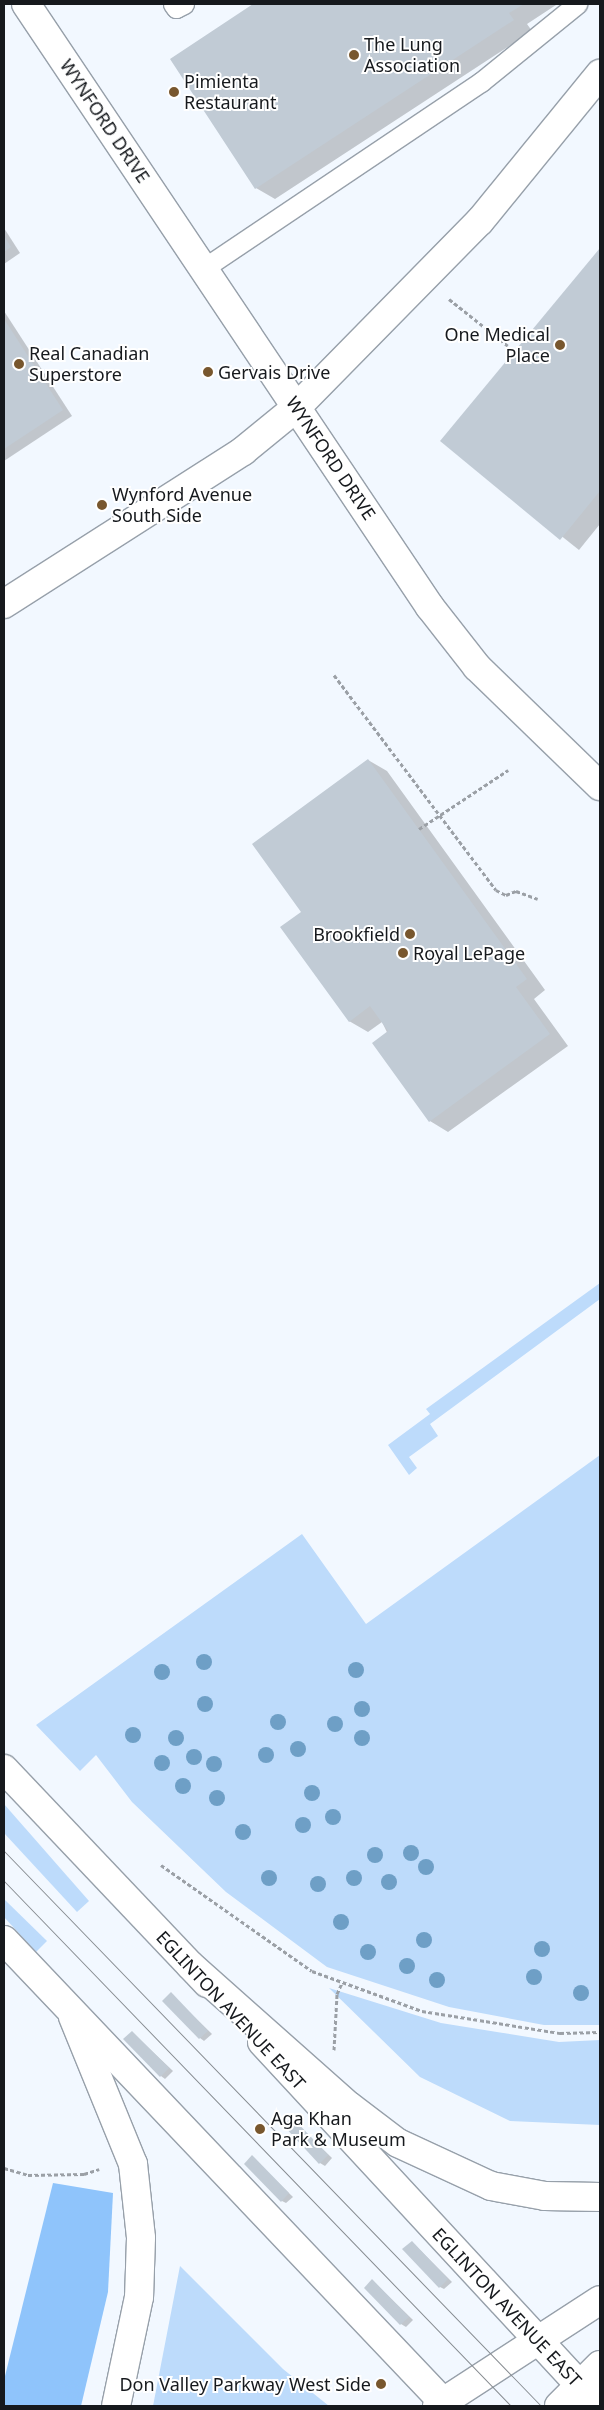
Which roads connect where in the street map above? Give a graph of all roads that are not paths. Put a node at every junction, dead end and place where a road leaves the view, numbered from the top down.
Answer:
1 (26, 4) edge
2 (174, 4) edge
3 (184, 4) edge
4 (578, 4) edge
5 (600, 74) edge
6 (204, 268) junction
7 (296, 408) junction
8 (4, 604) edge
9 (600, 786) edge
10 (4, 1769) edge
11 (4, 1940) edge
12 (190, 1965) junction
13 (73, 2017) junction
14 (600, 2197) edge
15 (600, 2300) edge
16 (538, 2340) junction
17 (600, 2365) edge
18 (579, 2386) junction
19 (442, 2405) edge
20 (116, 2406) edge
21 (559, 2406) edge
22 (599, 2406) edge

1 - 6 main road, WYNFORD DRIVE
2 - 3 lane
4 - 6 lane
5 - 7 main road
6 - 7 main road, WYNFORD DRIVE
7 - 8 main road
7 - 9 main road, WYNFORD DRIVE
10 - 12 main road, EGLINTON AVENUE EAST
11 - 13 main road
12 - 14 main road
12 - 16 main road, EGLINTON AVENUE EAST
13 - 19 main road
13 - 20 main road
15 - 16 main road
16 - 18 main road, EGLINTON AVENUE EAST
16 - 19 main road
17 - 18 main road
18 - 21 main road
18 - 22 main road, EGLINTON AVENUE EAST

